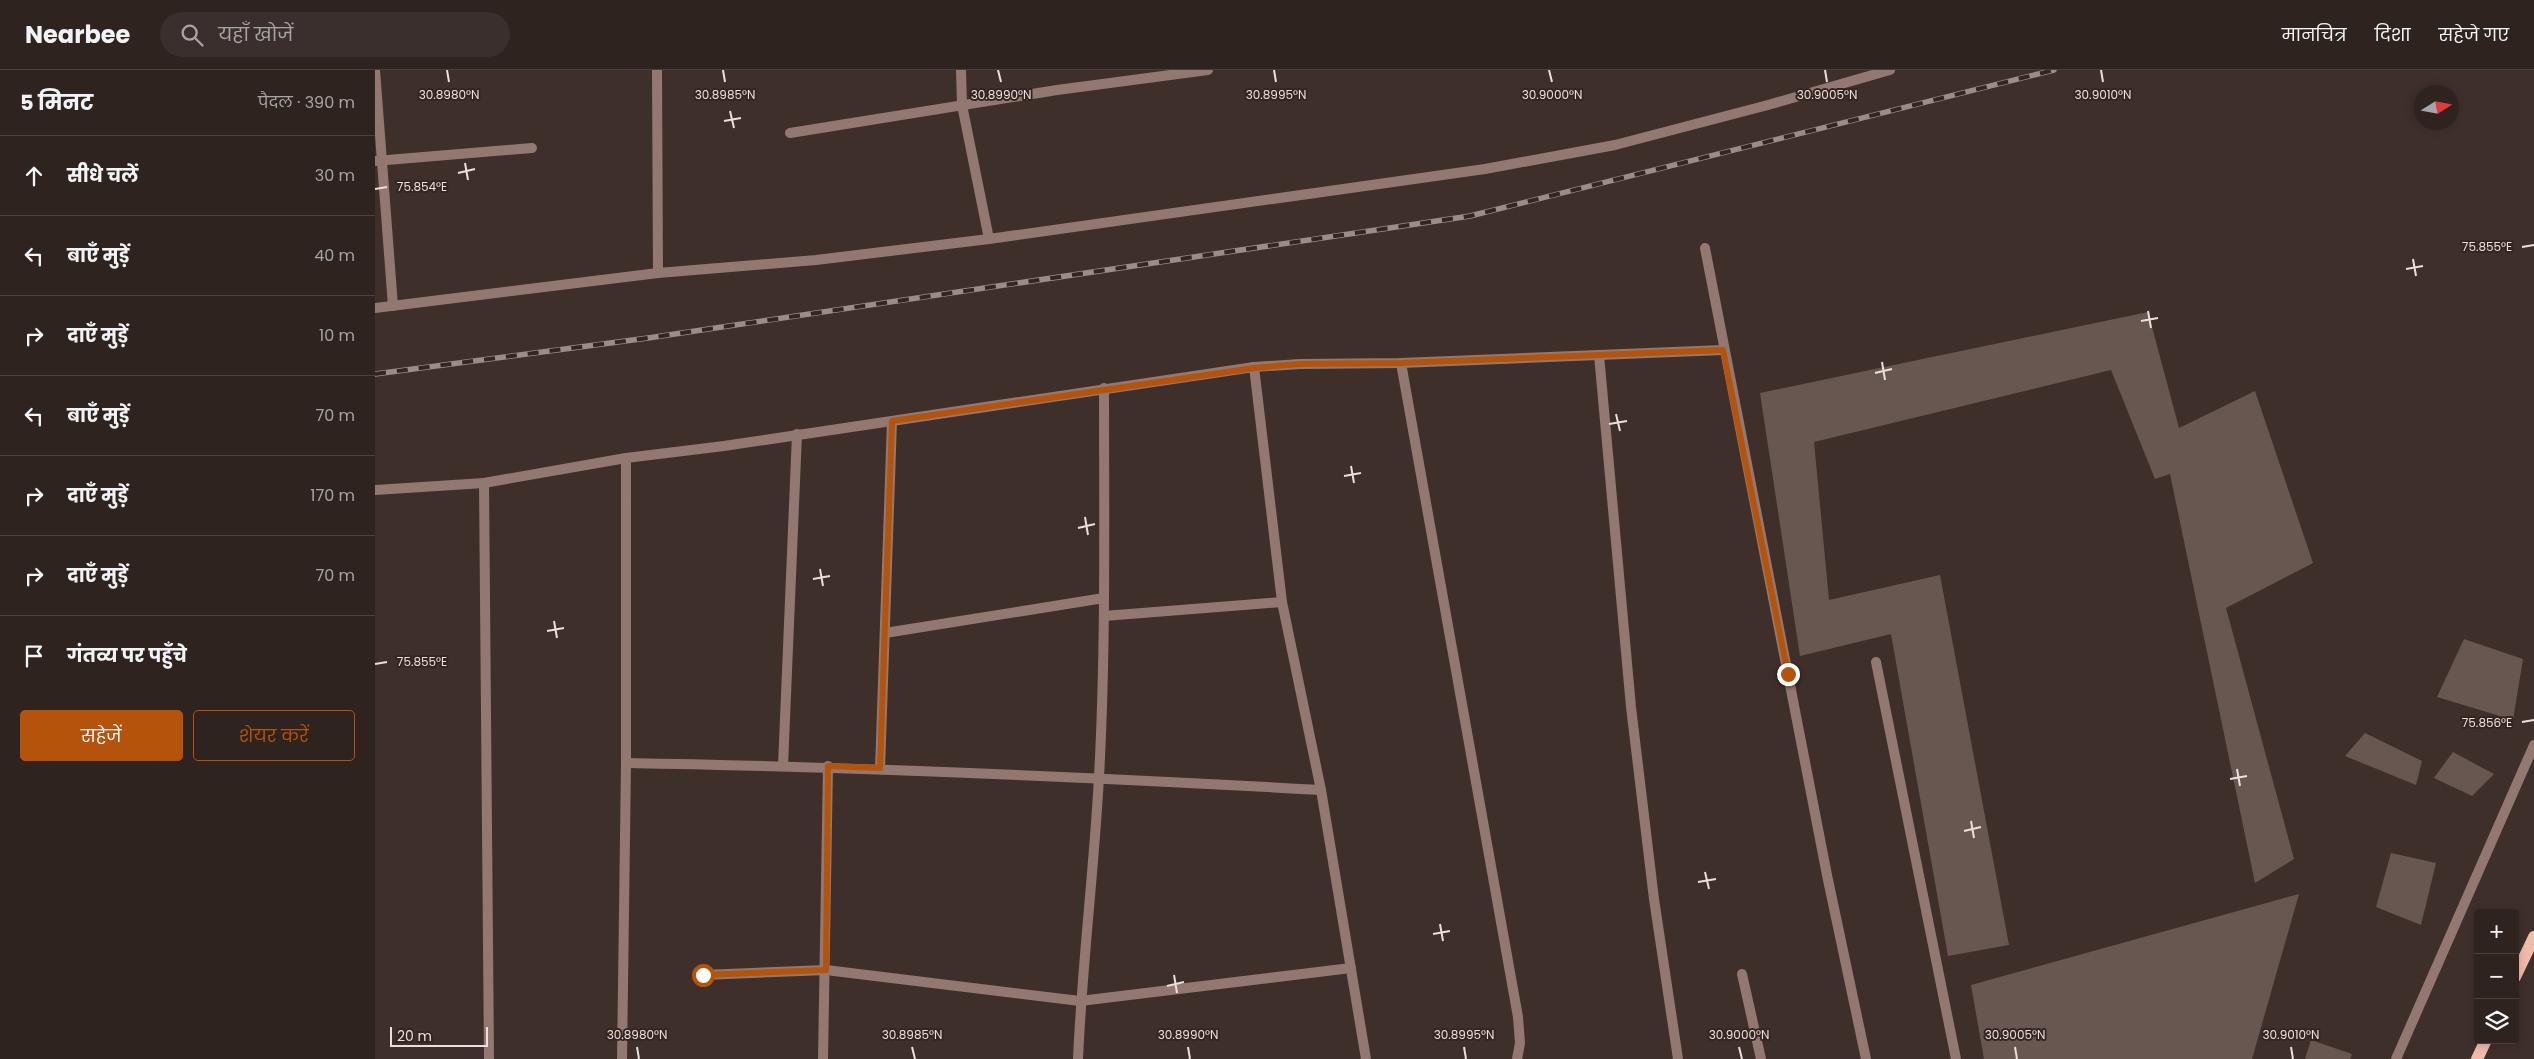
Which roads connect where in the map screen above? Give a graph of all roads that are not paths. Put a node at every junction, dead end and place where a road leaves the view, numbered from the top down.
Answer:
1 (375, 70) edge
2 (657, 70) edge
3 (961, 70) edge
4 (1208, 70) edge
5 (1890, 70) edge
6 (1162, 73) edge
7 (962, 105) junction
8 (790, 132) dead end
9 (532, 148) dead end
10 (379, 161) edge
11 (989, 239) junction
12 (1705, 248) dead end
13 (658, 273) junction
14 (393, 306) junction
15 (375, 308) edge
16 (1723, 350) junction
17 (1599, 355) junction
18 (1401, 363) junction
19 (1254, 368) junction
20 (1104, 388) junction
21 (892, 421) junction
22 (797, 434) junction
23 (627, 458) junction
24 (484, 483) junction
25 (375, 490) edge
26 (1104, 598) junction
27 (1282, 602) junction
28 (1104, 616) junction
29 (885, 633) junction
30 (1876, 662) dead end
31 (2534, 745) edge
32 (626, 763) junction
33 (783, 766) junction
34 (828, 766) junction
35 (880, 768) junction
36 (1099, 777) junction
37 (1321, 790) junction
38 (2534, 937) edge
39 (1351, 968) junction
40 (2519, 969) edge
41 (826, 970) junction
42 (1742, 974) dead end
43 (703, 975) dead end
44 (1080, 1001) junction
45 (2484, 1044) edge
46 (489, 1059) edge
47 (621, 1059) edge
48 (823, 1059) edge
49 (1078, 1059) edge
50 (1366, 1059) edge
51 (1517, 1059) edge
52 (1678, 1059) edge
53 (1761, 1059) edge
54 (1866, 1059) edge
55 (1956, 1059) edge
56 (2397, 1059) edge
57 (2477, 1059) edge

1 - 10 street
2 - 13 street
3 - 7 street
4 - 6 street
5 - 11 street
6 - 7 street
7 - 8 street
7 - 11 street
9 - 10 street
10 - 14 street
11 - 13 street
12 - 16 street
13 - 14 street
14 - 15 street
16 - 17 street
16 - 54 street
17 - 18 street
17 - 52 street
18 - 19 street
18 - 51 street
19 - 20 street
19 - 27 street
20 - 21 street
20 - 26 street
21 - 22 street
21 - 29 street
22 - 23 street
22 - 33 street
23 - 24 street
23 - 32 street
24 - 25 street
24 - 46 street
26 - 28 street
26 - 29 street
27 - 28 street
27 - 37 street
28 - 36 street
29 - 35 street
30 - 55 street
31 - 56 street
32 - 33 street
32 - 47 street
33 - 34 street
34 - 35 street
34 - 41 street
35 - 36 street
36 - 37 street
36 - 44 street
37 - 39 street
38 - 40 main road
39 - 44 street
39 - 50 street
41 - 43 street
41 - 44 street
41 - 48 street
42 - 53 street
44 - 49 street
45 - 57 main road

